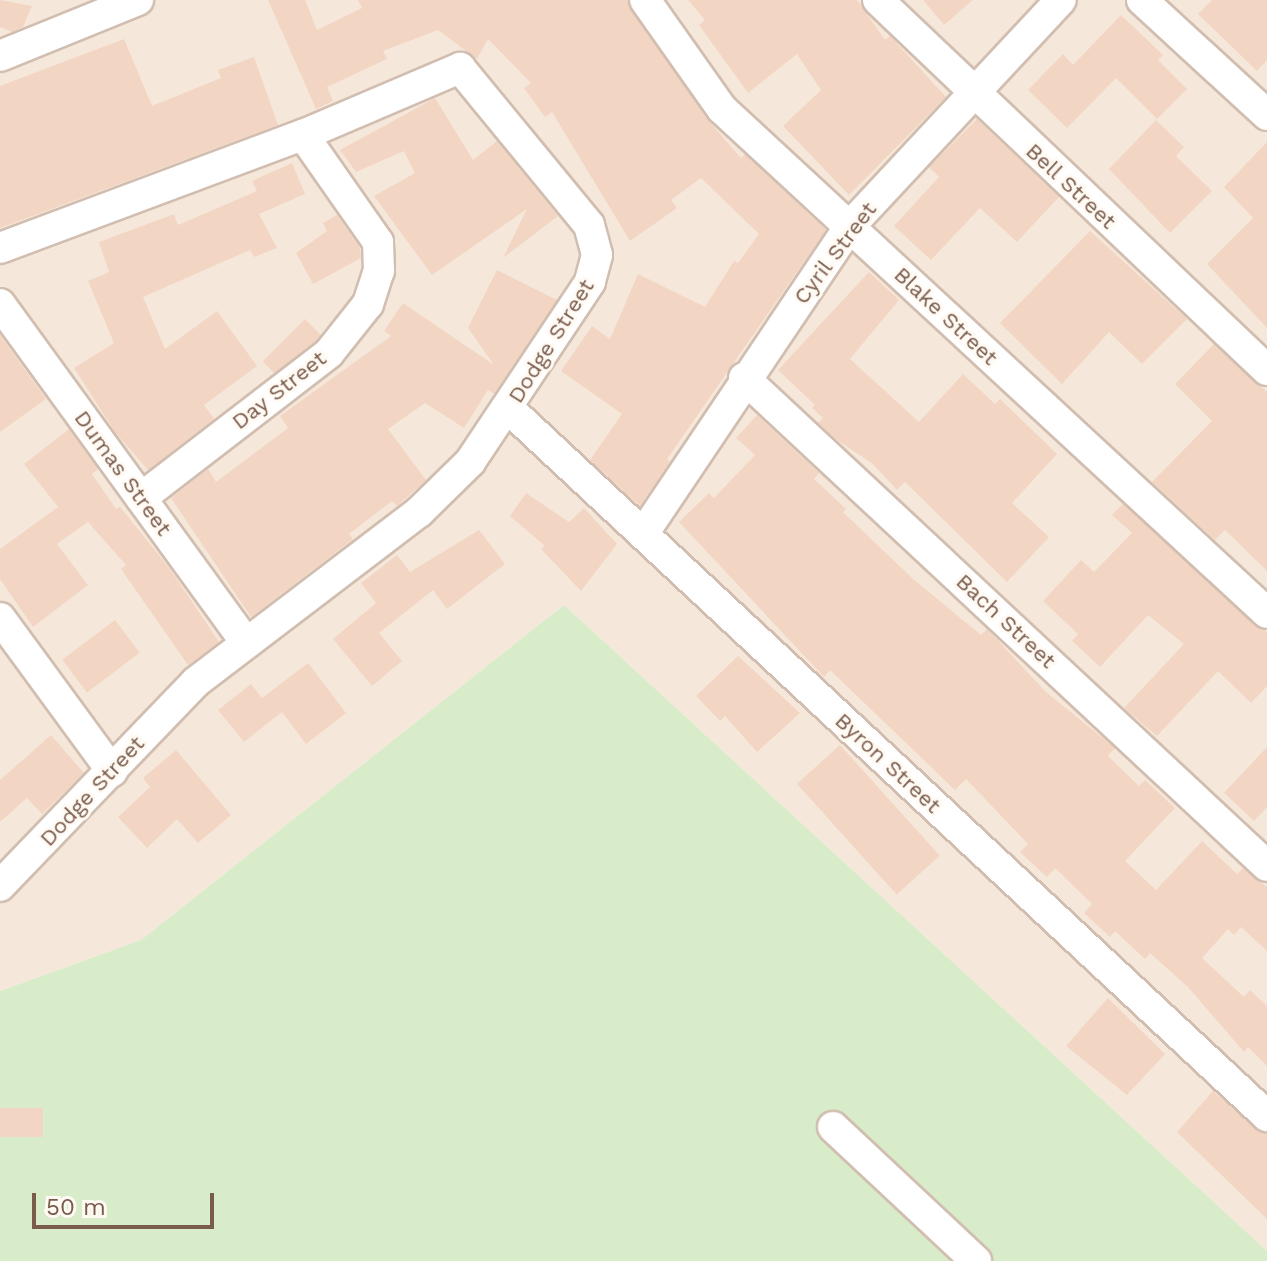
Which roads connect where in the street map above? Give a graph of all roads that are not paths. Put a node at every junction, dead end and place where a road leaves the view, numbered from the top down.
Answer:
1 (138, 0) edge
2 (645, 0) edge
3 (878, 0) edge
4 (1061, 0) edge
5 (1142, 0) edge
6 (0, 56) edge
7 (973, 95) junction
8 (1267, 115) edge
9 (303, 135) junction
10 (850, 226) junction
11 (0, 248) edge
12 (0, 304) edge
13 (1267, 370) edge
14 (744, 378) junction
15 (509, 409) junction
16 (141, 498) junction
17 (643, 534) junction
18 (1267, 613) edge
19 (0, 618) edge
20 (246, 643) junction
21 (112, 771) junction
22 (1267, 866) edge
23 (0, 886) edge
24 (1267, 1116) edge
25 (833, 1127) dead end
26 (976, 1261) edge

1 - 6 street
2 - 10 street, Blake Street
3 - 7 street, Bell Street
4 - 7 street, Cyril Street
5 - 8 street
7 - 10 street, Cyril Street
7 - 13 street, Bell Street
9 - 11 street, Dodge Street
9 - 15 street, Dodge Street
9 - 16 street, Day Street
10 - 14 street, Cyril Street
10 - 18 street, Blake Street
12 - 16 street, Dumas Street
14 - 17 street, Cyril Street
14 - 22 street, Bach Street
15 - 17 street, Byron Street
15 - 20 street, Dodge Street
16 - 20 street, Dumas Street
17 - 24 street, Byron Street
19 - 21 street
20 - 21 street, Dodge Street
21 - 23 street, Dodge Street
25 - 26 street

